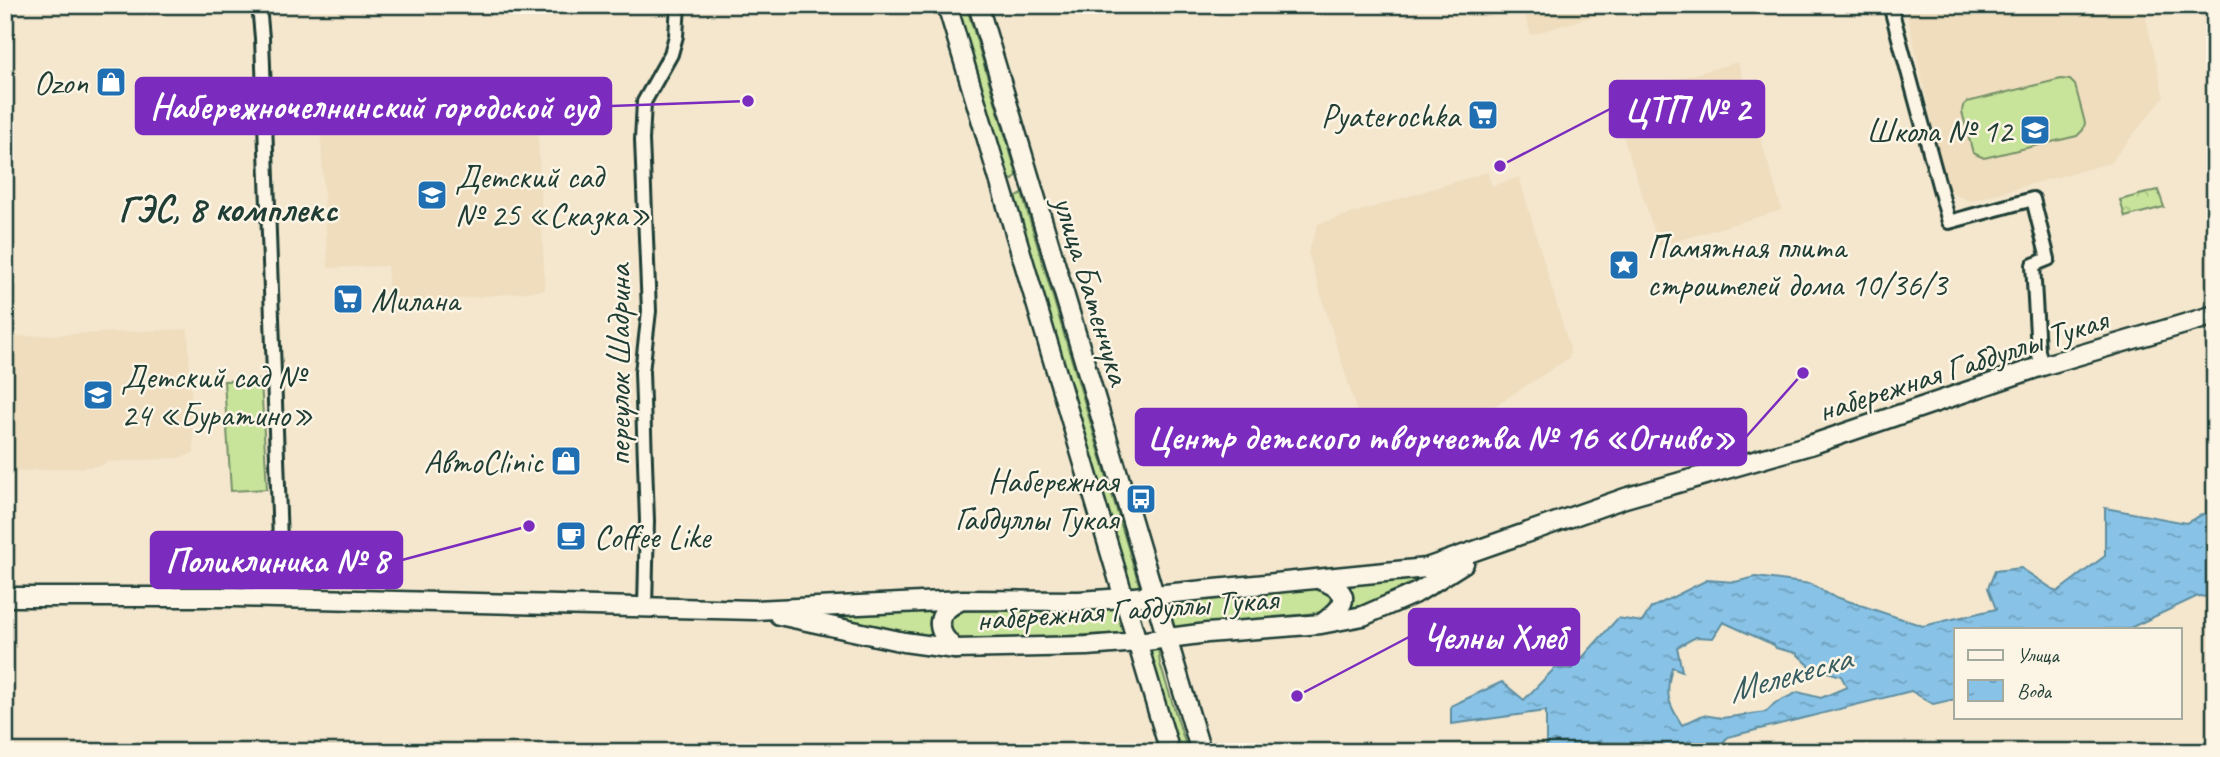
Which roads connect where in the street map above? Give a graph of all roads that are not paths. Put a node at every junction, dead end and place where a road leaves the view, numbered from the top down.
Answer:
1 (259, 5) edge
2 (678, 5) edge
3 (947, 5) edge
4 (978, 5) edge
5 (1890, 5) edge
6 (1026, 173) junction
7 (999, 178) junction
8 (2215, 315) edge
9 (2042, 366) junction
10 (1488, 547) junction
11 (1321, 580) junction
12 (1154, 595) junction
13 (5, 597) edge
14 (282, 598) junction
15 (1124, 598) junction
16 (963, 600) junction
17 (645, 607) junction
18 (755, 610) junction
19 (1321, 624) junction
20 (1168, 639) junction
21 (1139, 642) junction
22 (955, 649) junction
23 (1170, 752) edge
24 (1202, 752) edge

1 - 14 street
2 - 17 street, переулок Шадрина
3 - 7 main road, улица Батенчука
4 - 6 main road, улица Батенчука
5 - 9 street
6 - 7 main road
6 - 12 main road, улица Батенчука
7 - 15 main road, улица Батенчука
8 - 9 main road, набережная Габдуллы Тукая
9 - 10 main road, набережная Габдуллы Тукая
10 - 11 main road, набережная Габдуллы Тукая
10 - 19 main road, набережная Габдуллы Тукая
11 - 12 main road, набережная Габдуллы Тукая
11 - 19 main road
12 - 15 main road, набережная Габдуллы Тукая
12 - 20 main road, улица Батенчука
13 - 14 main road, набережная Габдуллы Тукая
14 - 17 main road, набережная Габдуллы Тукая
15 - 16 main road, набережная Габдуллы Тукая
15 - 21 main road, улица Батенчука
16 - 18 main road, набережная Габдуллы Тукая
16 - 22 main road
17 - 18 main road, набережная Габдуллы Тукая
18 - 22 main road, набережная Габдуллы Тукая
19 - 20 main road, набережная Габдуллы Тукая
20 - 21 main road, набережная Габдуллы Тукая
20 - 24 main road, улица Батенчука
21 - 22 main road, набережная Габдуллы Тукая
21 - 23 main road, улица Батенчука

